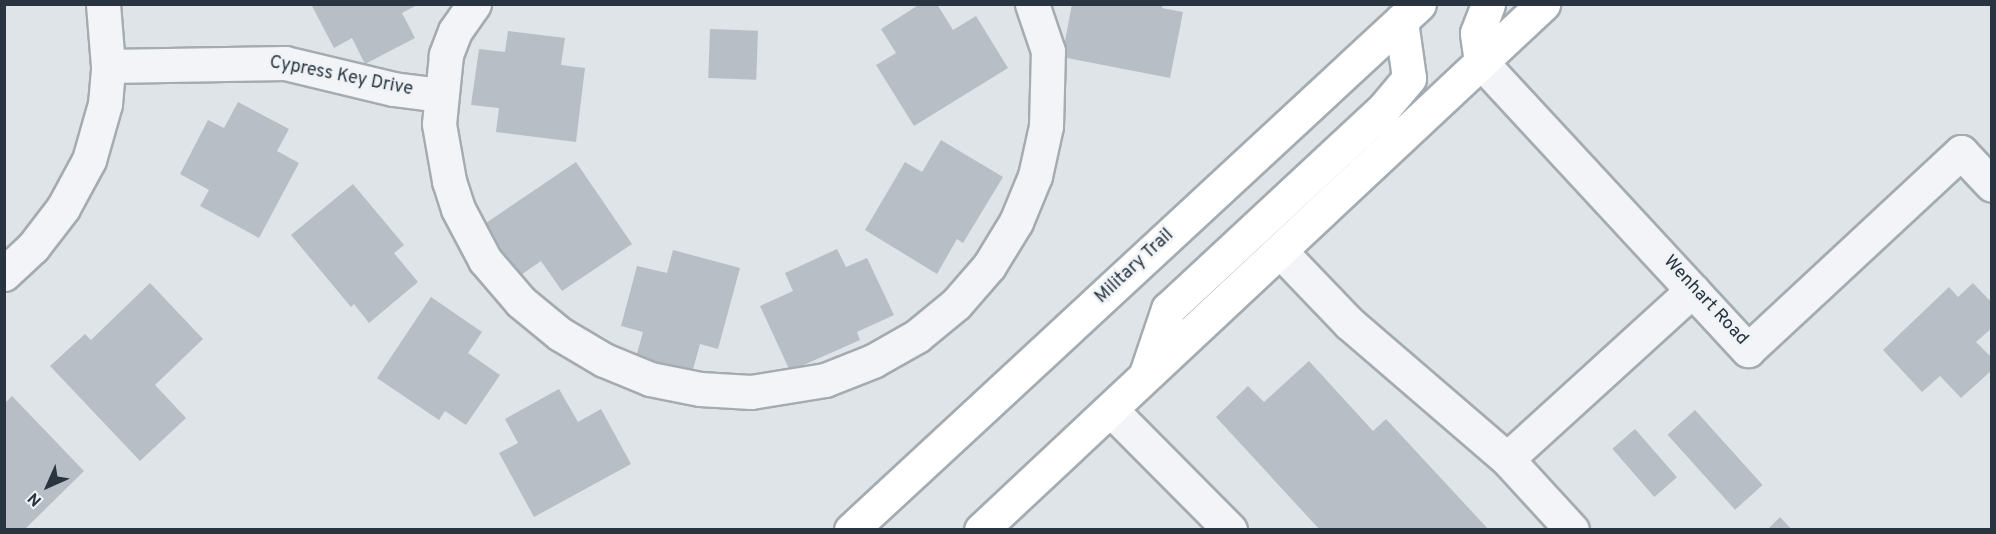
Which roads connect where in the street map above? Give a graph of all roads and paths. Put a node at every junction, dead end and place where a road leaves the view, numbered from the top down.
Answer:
1 (103, 4) edge
2 (474, 4) edge
3 (1032, 4) edge
4 (1488, 4) edge
5 (1543, 4) edge
6 (1410, 13) edge
7 (1481, 62) junction
8 (108, 66) junction
9 (440, 95) junction
10 (1992, 185) edge
11 (1280, 251) junction
12 (4, 274) edge
13 (1693, 290) junction
14 (1144, 379) junction
15 (1111, 410) junction
16 (1507, 459) junction
17 (851, 530) edge
18 (981, 530) edge
19 (1230, 530) edge
20 (1572, 530) edge

1 - 8 street
2 - 9 street
3 - 9 street
4 - 7 main road
5 - 7 main road
6 - 14 main road
6 - 17 main road, Military Trail
7 - 11 main road
7 - 13 street, Wenhart Road
8 - 9 street, Cypress Key Drive
8 - 12 street
10 - 13 street, Wenhart Road
11 - 14 main road
11 - 16 street
13 - 16 street
14 - 15 main road
15 - 18 main road
15 - 19 street
16 - 20 street

